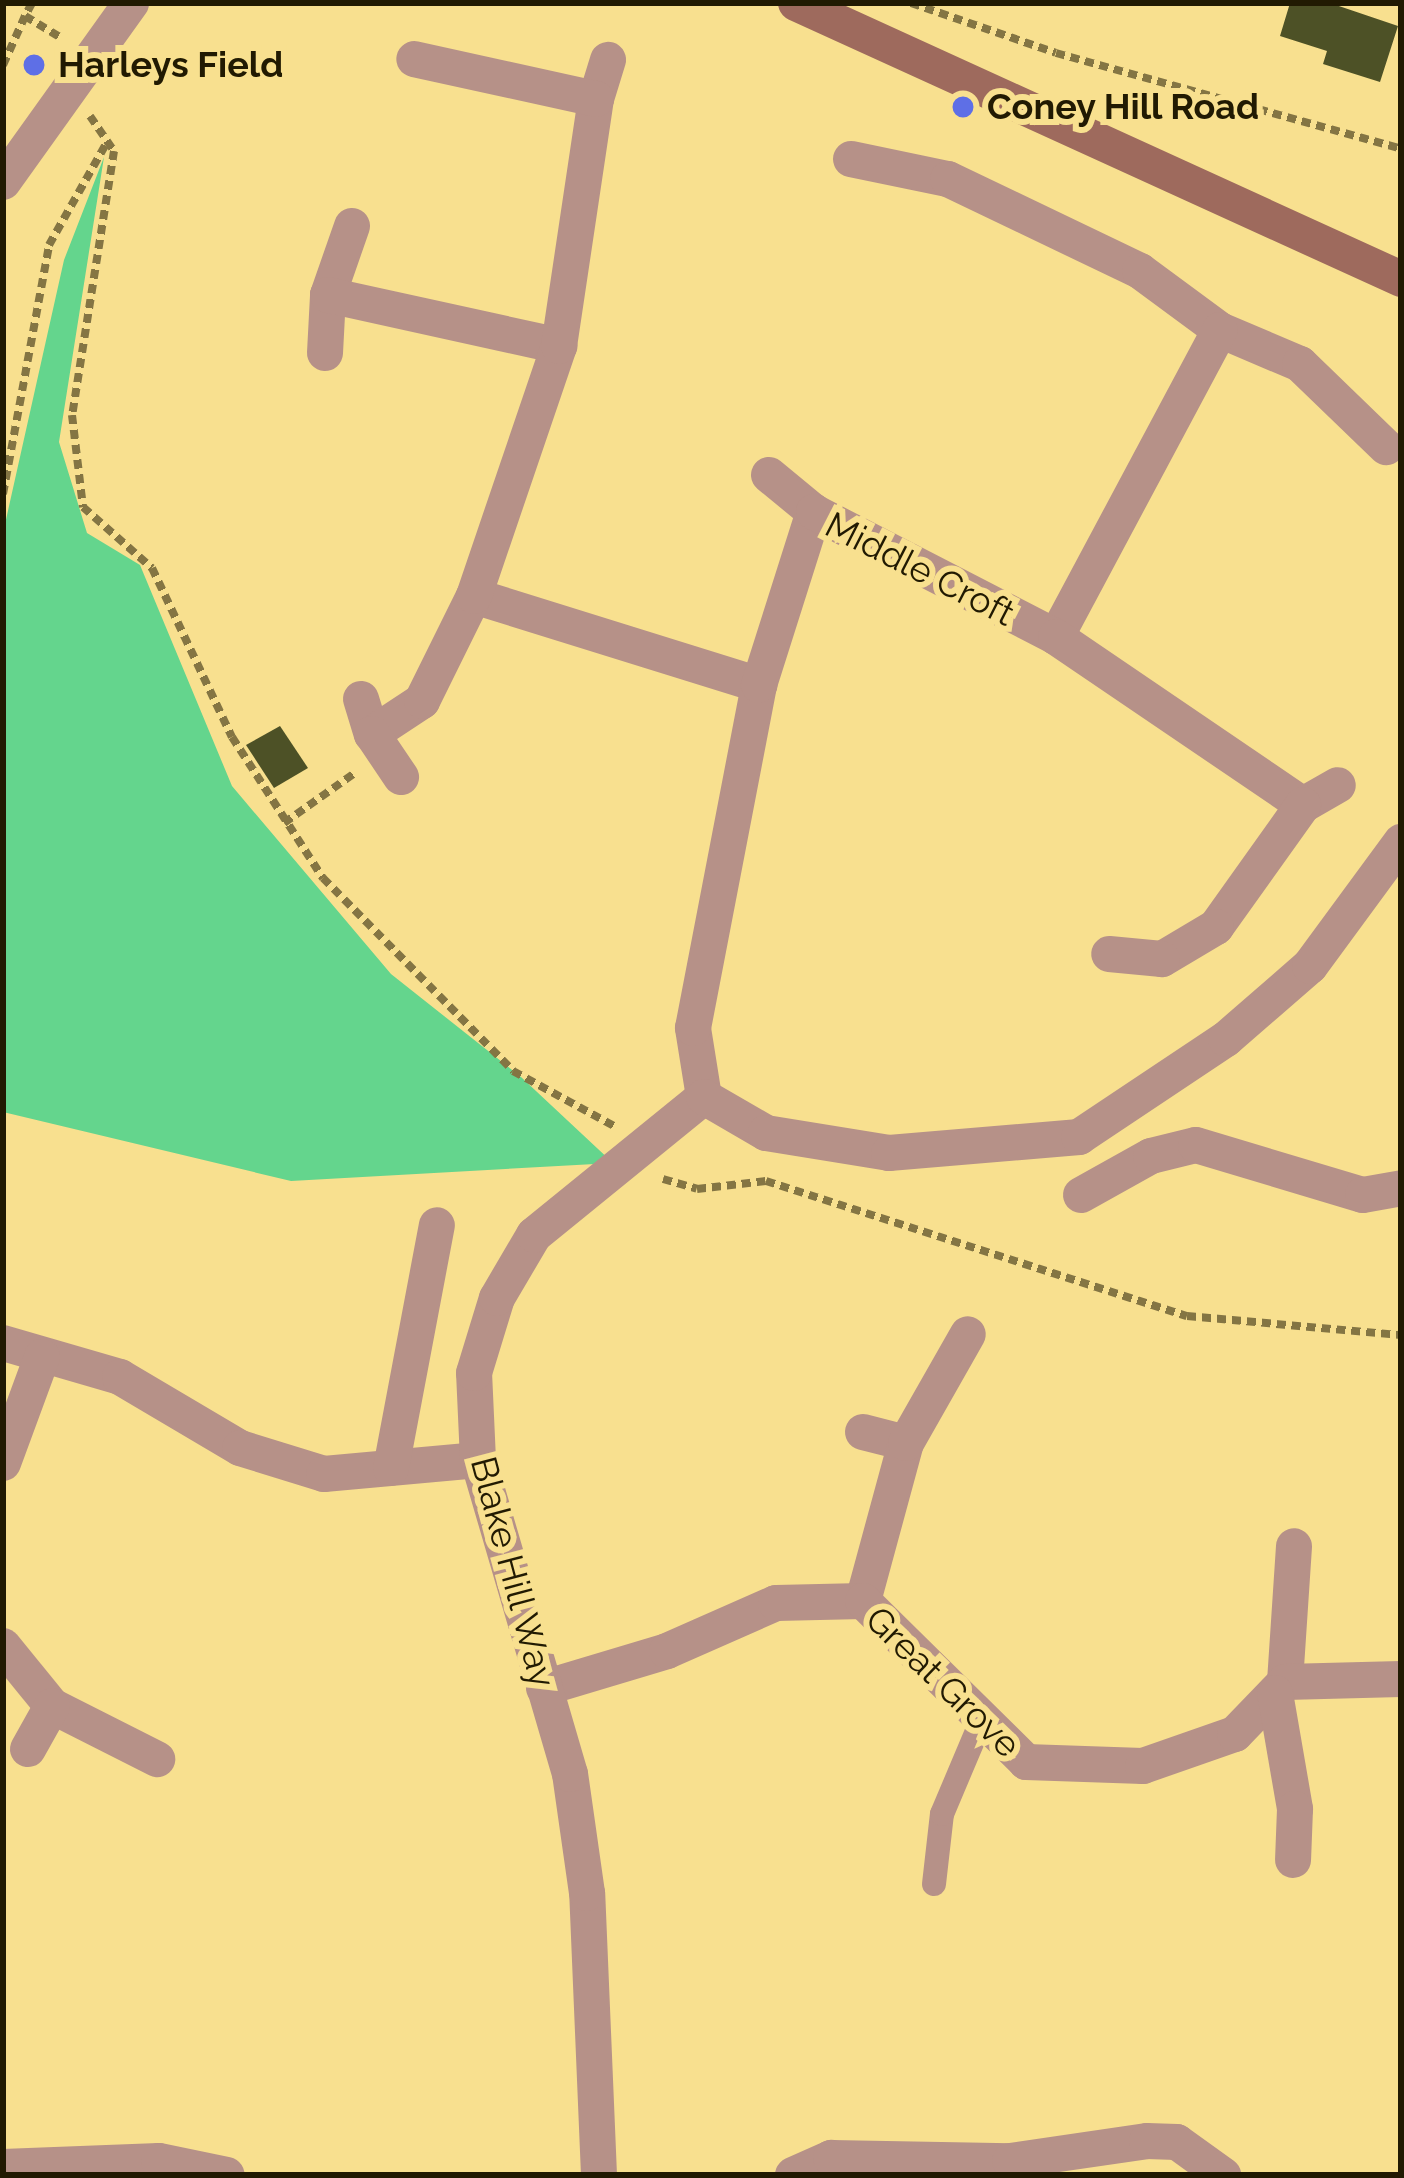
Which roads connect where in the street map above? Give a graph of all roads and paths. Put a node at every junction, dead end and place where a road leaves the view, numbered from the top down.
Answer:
1 (32, 3) edge
2 (131, 3) edge
3 (796, 3) edge
4 (911, 3) edge
5 (25, 16) junction
6 (89, 55) junction
7 (413, 59) dead end
8 (608, 60) dead end
9 (3, 64) edge
10 (59, 96) junction
11 (596, 99) junction
12 (108, 141) junction
13 (1401, 148) edge
14 (850, 159) dead end
15 (3, 182) edge
16 (352, 226) dead end
17 (1399, 276) edge
18 (328, 296) junction
19 (1220, 330) junction
20 (559, 346) junction
21 (326, 353) dead end
22 (1385, 446) dead end
23 (769, 476) dead end
24 (3, 494) edge
25 (814, 512) junction
26 (474, 596) junction
27 (1056, 638) junction
28 (759, 686) junction
29 (361, 698) dead end
30 (385, 754) junction
31 (1338, 785) dead end
32 (1303, 805) junction
33 (284, 824) junction
34 (1401, 842) edge
35 (1109, 954) dead end
36 (704, 1097) junction
37 (639, 1143) junction
38 (1401, 1188) edge
39 (1081, 1195) dead end
40 (437, 1225) dead end
41 (968, 1334) dead end
42 (1401, 1335) edge
43 (3, 1343) edge
44 (42, 1357) junction
45 (863, 1432) dead end
46 (906, 1443) junction
47 (478, 1460) junction
48 (3, 1463) edge
49 (391, 1468) junction
50 (1294, 1546) dead end
51 (862, 1601) junction
52 (3, 1646) edge
53 (1401, 1679) edge
54 (544, 1688) junction
55 (1280, 1688) junction
56 (52, 1706) junction
57 (980, 1724) junction
58 (28, 1749) dead end
59 (157, 1759) dead end
60 (1293, 1860) dead end
61 (934, 1884) dead end
62 (3, 2167) edge
63 (169, 2169) edge
64 (227, 2175) edge
65 (599, 2175) edge
66 (793, 2175) edge
67 (1223, 2175) edge

1 - 5 path
2 - 6 street
3 - 17 street
4 - 13 path
5 - 6 path
5 - 9 path
6 - 10 street
7 - 11 street
8 - 11 street
10 - 12 path
10 - 15 street
11 - 20 street
12 - 24 path
12 - 33 path
14 - 19 street
16 - 18 street
18 - 20 street
18 - 21 street
19 - 22 street
19 - 27 street
20 - 26 street
23 - 25 street
25 - 27 street, Middle Croft
25 - 28 street, Middle Croft
26 - 28 street
26 - 30 street
27 - 32 street, Middle Croft
28 - 36 street, Middle Croft
29 - 30 street
30 - 33 path
31 - 32 street
32 - 35 street
33 - 37 path
34 - 36 street
36 - 37 street, Blake Hill Way
37 - 42 path
37 - 47 street, Blake Hill Way
38 - 39 street
40 - 49 street
41 - 46 street
43 - 44 street
44 - 48 street
44 - 49 street
45 - 46 street
46 - 51 street
47 - 49 street
47 - 54 street, Blake Hill Way
50 - 55 street
51 - 54 street, Great Grove
51 - 57 street, Great Grove
52 - 56 street
53 - 55 street
54 - 65 street, Blake Hill Way
55 - 57 street, Great Grove
55 - 60 street
56 - 58 street
56 - 59 street
57 - 61 lane
62 - 63 street
63 - 64 street
66 - 67 street

